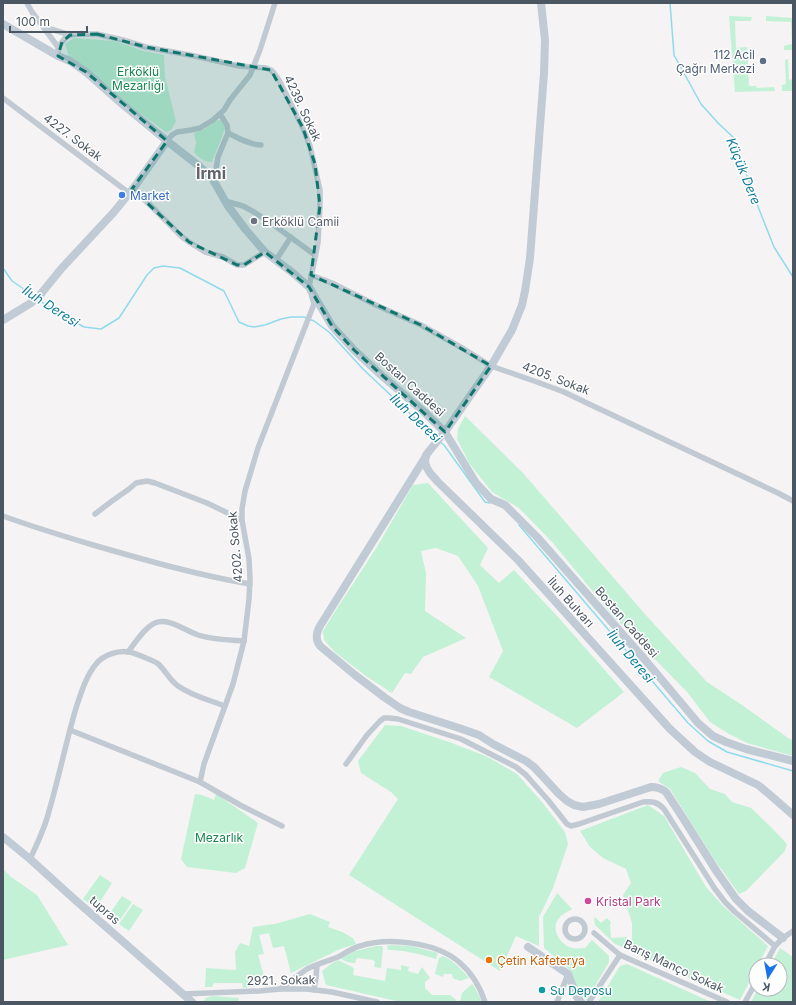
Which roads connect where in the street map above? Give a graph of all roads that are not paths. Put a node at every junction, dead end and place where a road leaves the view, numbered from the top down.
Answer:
1 (27, 3) edge
2 (276, 3) edge
3 (541, 3) edge
4 (3, 24) edge
5 (44, 27) junction
6 (70, 35) junction
7 (58, 47) junction
8 (58, 56) junction
9 (253, 67) junction
10 (3, 98) edge
11 (220, 114) junction
12 (228, 133) junction
13 (167, 141) junction
14 (261, 145) dead end
15 (212, 178) junction
16 (131, 191) junction
17 (225, 201) junction
18 (291, 237) junction
19 (265, 252) junction
20 (316, 254) junction
21 (276, 260) junction
22 (312, 274) junction
23 (309, 287) junction
24 (309, 315) joint
25 (3, 320) edge
26 (491, 366) junction
27 (444, 433) junction
28 (428, 452) junction
29 (793, 501) edge
30 (95, 514) dead end
31 (3, 516) edge
32 (242, 520) junction
33 (250, 584) junction
34 (244, 641) junction
35 (128, 652) junction
36 (225, 706) junction
37 (70, 730) junction
38 (793, 761) edge
39 (346, 764) dead end
40 (200, 782) junction
41 (793, 815) edge
42 (282, 826) dead end
43 (3, 837) edge
44 (30, 860) junction
45 (584, 923) junction
46 (793, 931) edge
47 (594, 933) junction
48 (583, 936) junction
49 (783, 938) junction
50 (775, 946) junction
51 (528, 947) dead end
52 (620, 955) junction
53 (769, 957) edge
54 (316, 965) junction
55 (568, 974) junction
56 (280, 989) junction
57 (314, 990) junction
58 (183, 994) junction
59 (192, 1002) edge
60 (377, 1002) edge
61 (485, 1002) edge
62 (557, 1002) edge
63 (581, 1002) edge
64 (589, 1002) edge
65 (727, 1002) edge

1 - 5 street
2 - 9 street
3 - 26 street
4 - 8 street, Bostan Caddesi
5 - 6 street, 4239. Sokak
5 - 7 street
6 - 7 street
6 - 9 street, 4239. Sokak
7 - 8 street
8 - 13 street, Bostan Caddesi
9 - 11 street
9 - 20 street, 4239. Sokak
10 - 16 street, 4227. Sokak
11 - 12 street
11 - 13 street
12 - 14 street
12 - 15 street
13 - 15 street, Bostan Caddesi
13 - 16 street
15 - 17 street, Bostan Caddesi
16 - 19 street, 4227. Sokak
16 - 25 street
17 - 18 street
17 - 19 street, Bostan Caddesi
18 - 20 street
18 - 21 street
19 - 21 street, Bostan Caddesi
20 - 22 street, 4239. Sokak
21 - 23 street, Bostan Caddesi
22 - 23 street, 4239. Sokak
22 - 26 street, 4205. Sokak
23 - 24 street, 4239. Sokak
23 - 27 street, Bostan Caddesi
24 - 32 street, 4202. Sokak
26 - 27 street
26 - 29 street, 4205. Sokak
27 - 28 street
27 - 38 street, Bostan Caddesi
28 - 41 street, İluh Bulvarı
28 - 49 street
30 - 32 street
31 - 33 street
32 - 33 street, 4202. Sokak
33 - 34 street, 4202. Sokak
34 - 35 street
34 - 36 street, 4202. Sokak
35 - 36 street
35 - 37 street
36 - 40 street, 4202. Sokak
37 - 40 street
37 - 44 street
39 - 50 street
40 - 42 street
43 - 44 street, tupras
44 - 58 street, tupras
45 - 47 street, Barış Manço Sokak
45 - 48 street
45 - 48 street
46 - 49 street
47 - 48 street
47 - 52 street, Barış Manço Sokak
49 - 50 street
50 - 53 street
51 - 55 street
52 - 64 street
52 - 65 street, Barış Manço Sokak
54 - 56 street
54 - 57 street
54 - 61 street
55 - 62 street
55 - 63 street
56 - 57 street, 2921. Sokak
56 - 58 street, 2921. Sokak
57 - 60 street, 2921. Sokak
58 - 59 street, tupras

